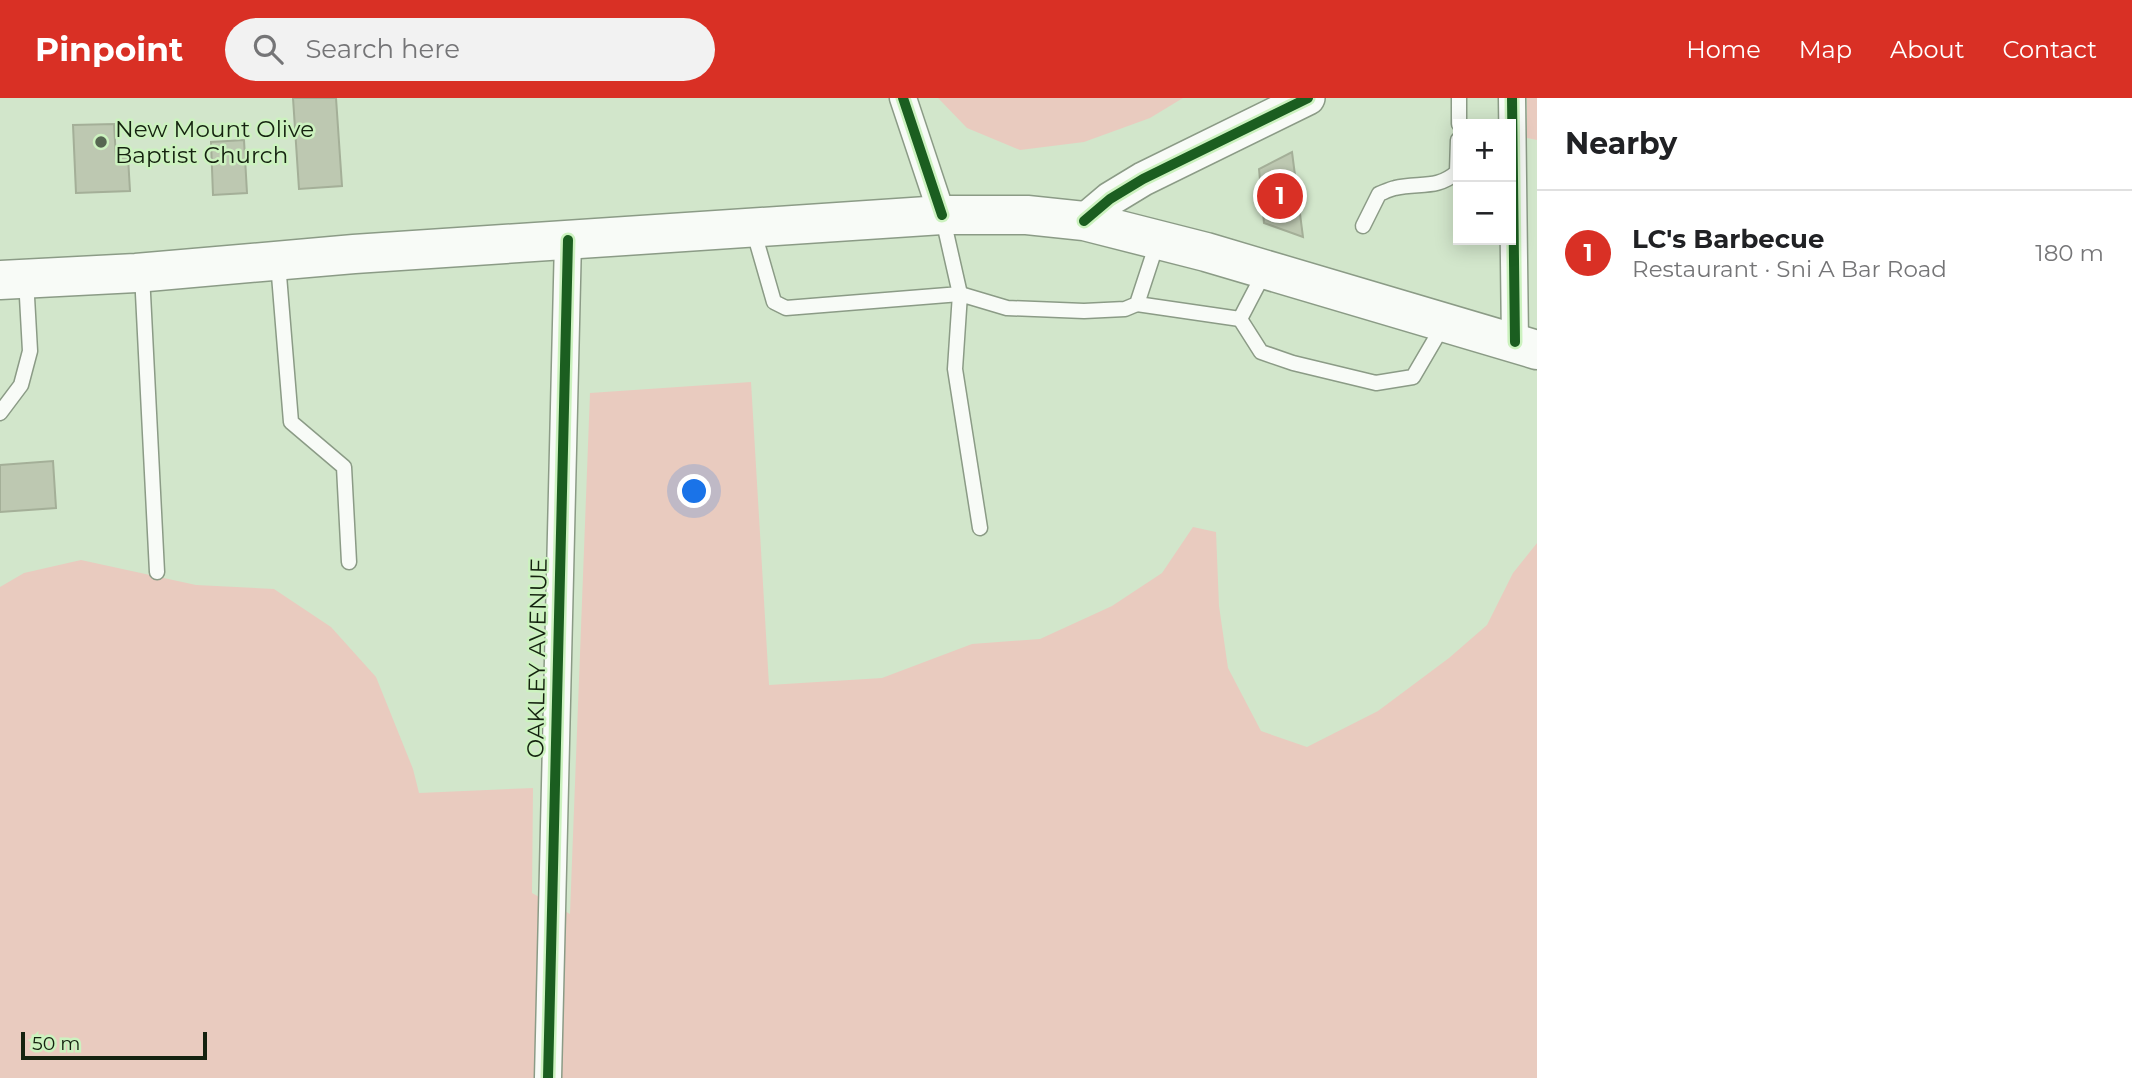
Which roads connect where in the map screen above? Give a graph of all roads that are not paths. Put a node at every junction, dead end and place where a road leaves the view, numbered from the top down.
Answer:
1 (903, 98) edge
2 (1308, 98) edge
3 (1459, 98) edge
4 (1512, 98) edge
5 (1459, 119) edge
6 (1453, 176) edge
7 (942, 215) junction
8 (1084, 221) junction
9 (1363, 226) dead end
10 (753, 228) junction
11 (1158, 239) junction
12 (568, 240) junction
13 (278, 261) junction
14 (1266, 269) junction
15 (142, 272) junction
16 (13, 279) edge
17 (960, 294) junction
18 (1137, 304) junction
19 (1240, 319) junction
20 (1446, 322) junction
21 (1526, 346) edge
22 (0, 413) edge
23 (980, 528) dead end
24 (349, 562) dead end
25 (158, 572) dead end
26 (548, 1078) edge

1 - 7 street
2 - 8 street
3 - 5 lane
4 - 21 street
6 - 9 lane
7 - 8 highway
7 - 10 highway
7 - 17 lane
8 - 11 highway
10 - 12 highway
10 - 17 lane
11 - 14 highway
11 - 18 lane
12 - 13 highway
12 - 26 street, OAKLEY AVENUE
13 - 15 highway
13 - 24 lane
14 - 19 lane
14 - 20 highway
15 - 16 highway
15 - 25 lane
16 - 22 lane
17 - 18 lane
17 - 23 lane
18 - 19 lane
19 - 20 lane
20 - 21 highway

